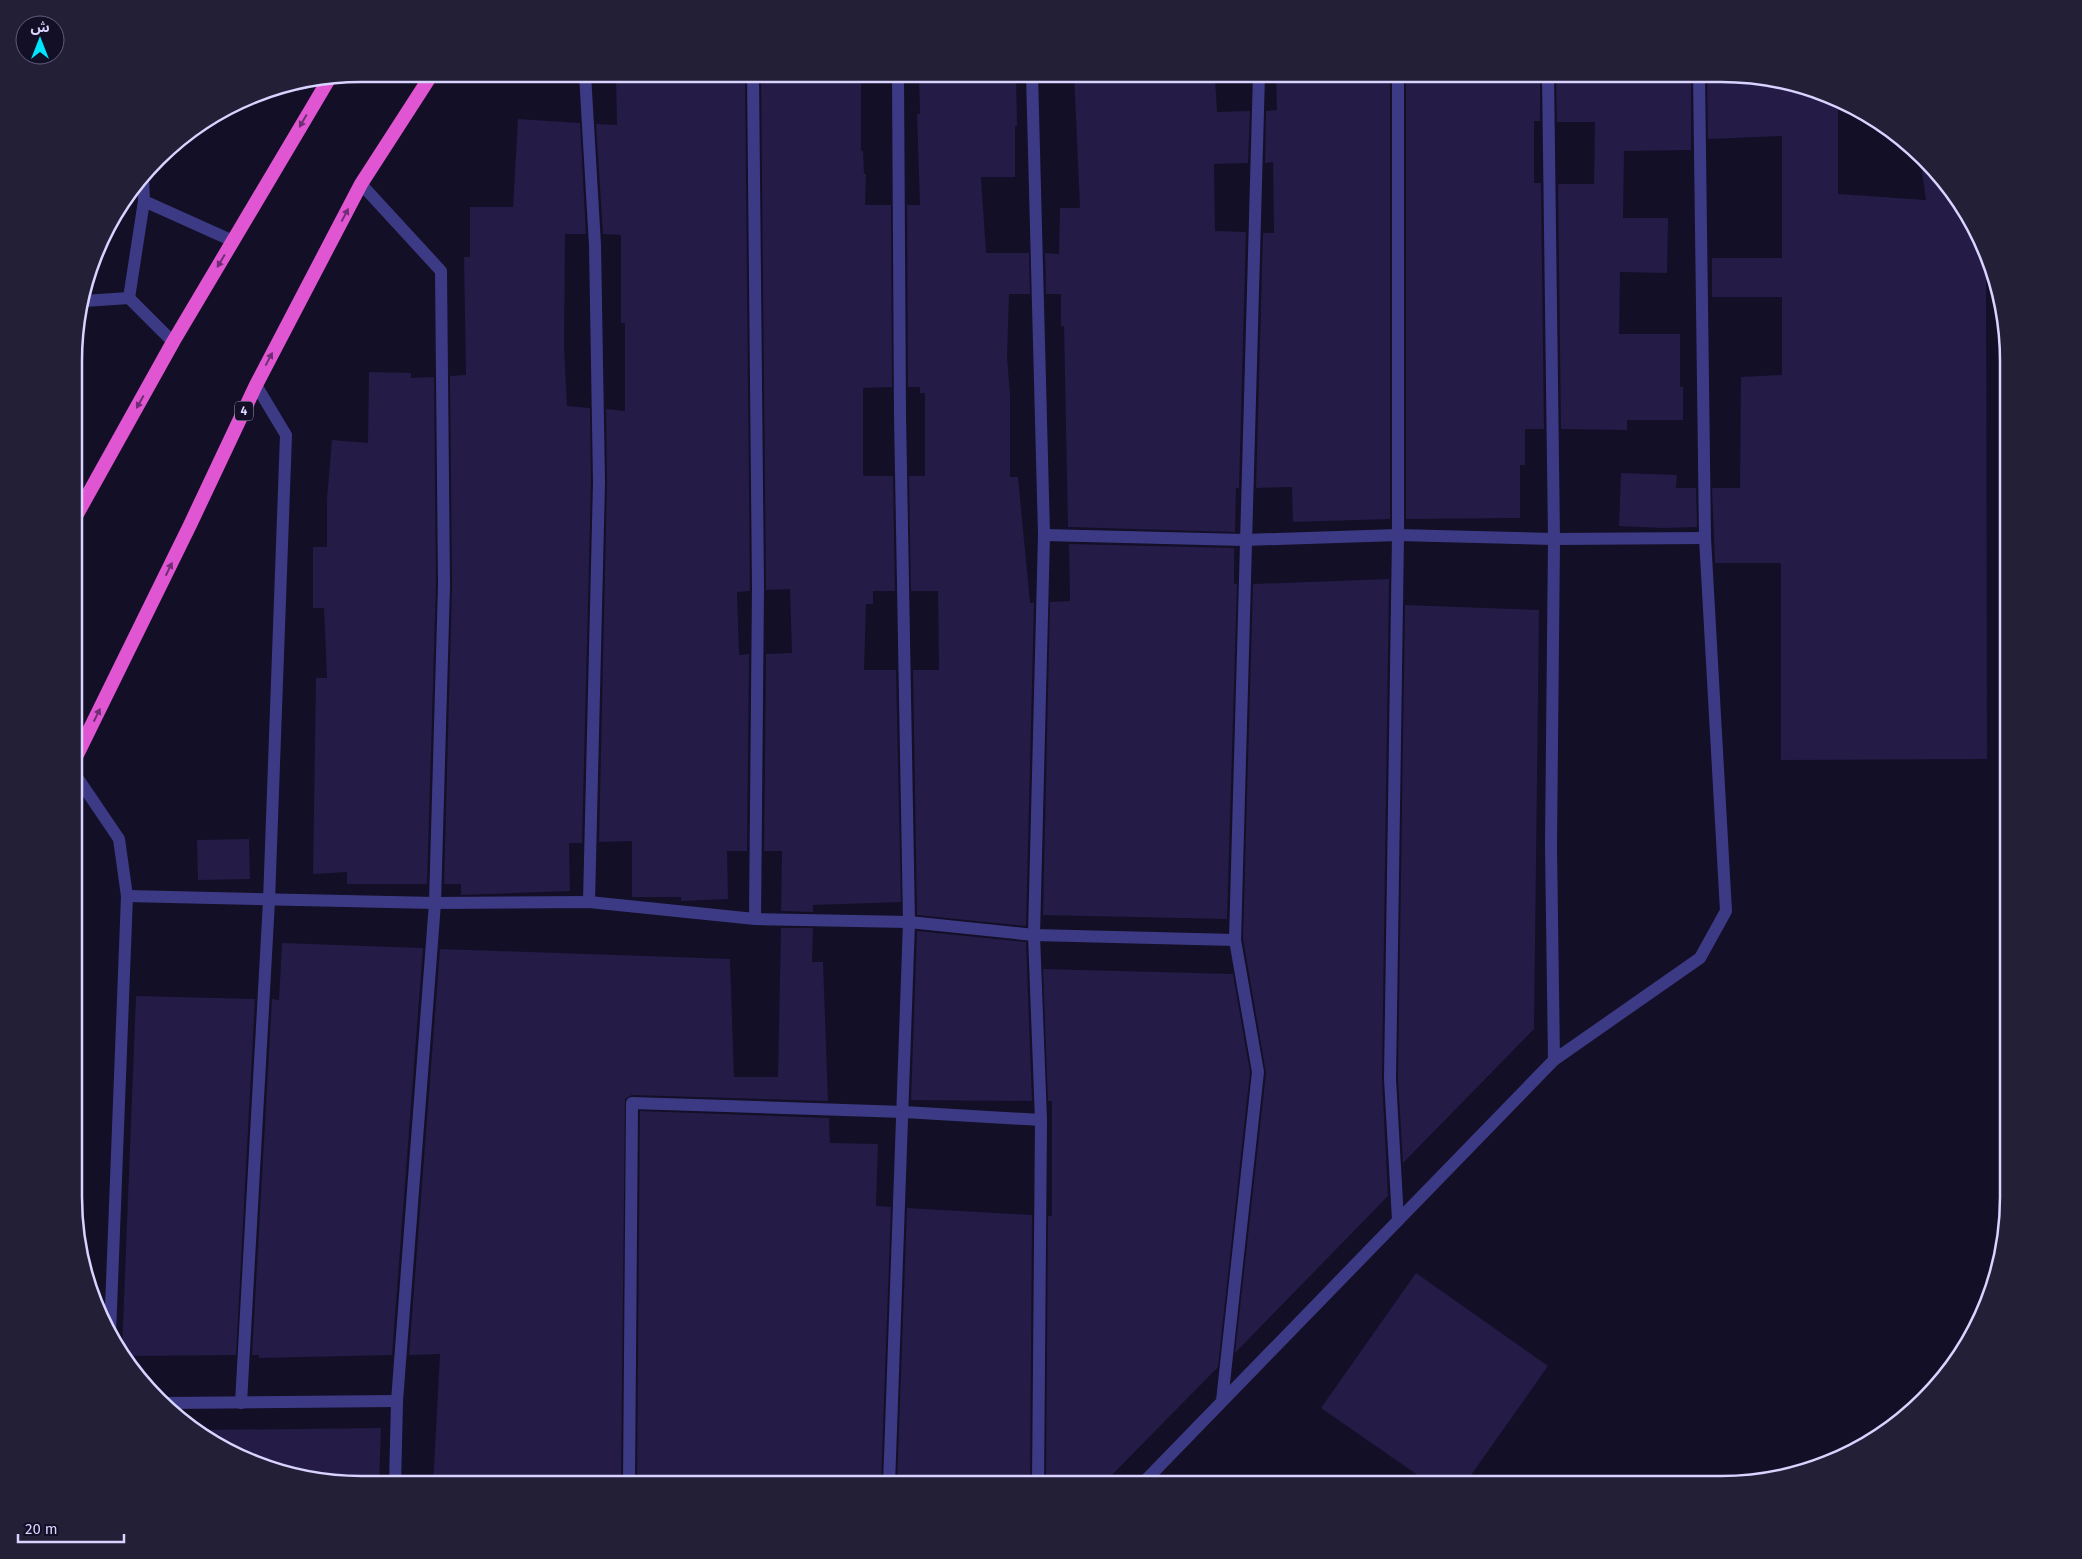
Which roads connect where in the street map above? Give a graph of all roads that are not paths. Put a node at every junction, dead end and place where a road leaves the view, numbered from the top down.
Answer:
1 (427, 82) edge
2 (586, 82) edge
3 (753, 82) edge
4 (898, 82) edge
5 (1032, 82) edge
6 (1259, 82) edge
7 (1398, 82) edge
8 (1548, 82) edge
9 (1699, 82) edge
10 (325, 85) edge
11 (361, 184) junction
12 (143, 188) edge
13 (144, 201) junction
14 (233, 241) junction
15 (129, 298) junction
16 (89, 301) edge
17 (173, 342) junction
18 (256, 385) junction
19 (82, 505) edge
20 (1044, 535) junction
21 (1398, 535) junction
22 (1705, 538) junction
23 (1554, 539) junction
24 (1245, 540) junction
25 (82, 745) edge
26 (82, 784) edge
27 (127, 896) junction
28 (269, 900) junction
29 (589, 902) junction
30 (435, 904) junction
31 (755, 919) junction
32 (909, 922) junction
33 (1034, 935) junction
34 (1235, 940) junction
35 (1554, 1060) junction
36 (904, 1112) junction
37 (1041, 1120) junction
38 (1398, 1220) junction
39 (111, 1320) edge
40 (397, 1401) junction
41 (1222, 1401) junction
42 (173, 1403) edge
43 (242, 1403) junction
44 (395, 1476) edge
45 (629, 1476) edge
46 (889, 1476) edge
47 (1038, 1476) edge
48 (1150, 1476) edge

1 - 11 highway, 4
2 - 29 street
3 - 31 street
4 - 32 street
5 - 20 street
6 - 24 street
7 - 21 street
8 - 23 street
9 - 22 street
10 -> 14 highway
18 -> 11 highway, 4
11 - 30 street
12 - 13 street
13 - 14 street
13 - 15 street
14 -> 17 highway
15 - 16 street
15 - 17 street
17 -> 19 highway
25 -> 18 highway, 4
18 - 28 street
20 - 24 street
20 - 33 street
21 - 23 street
21 - 24 street
21 - 38 street
22 - 23 street
22 - 35 street
23 - 35 street
24 - 34 street
26 - 27 street
27 - 28 street
27 - 39 street
28 - 30 street
28 - 43 street
29 - 30 street
29 - 31 street
30 - 40 street
31 - 32 street
32 - 33 street
32 - 36 street
33 - 34 street
33 - 37 street
34 - 41 street
35 - 38 street
36 - 37 street
36 - 45 street
36 - 46 street
37 - 47 street
38 - 41 street
40 - 43 street
40 - 44 street
41 - 48 street
42 - 43 street

